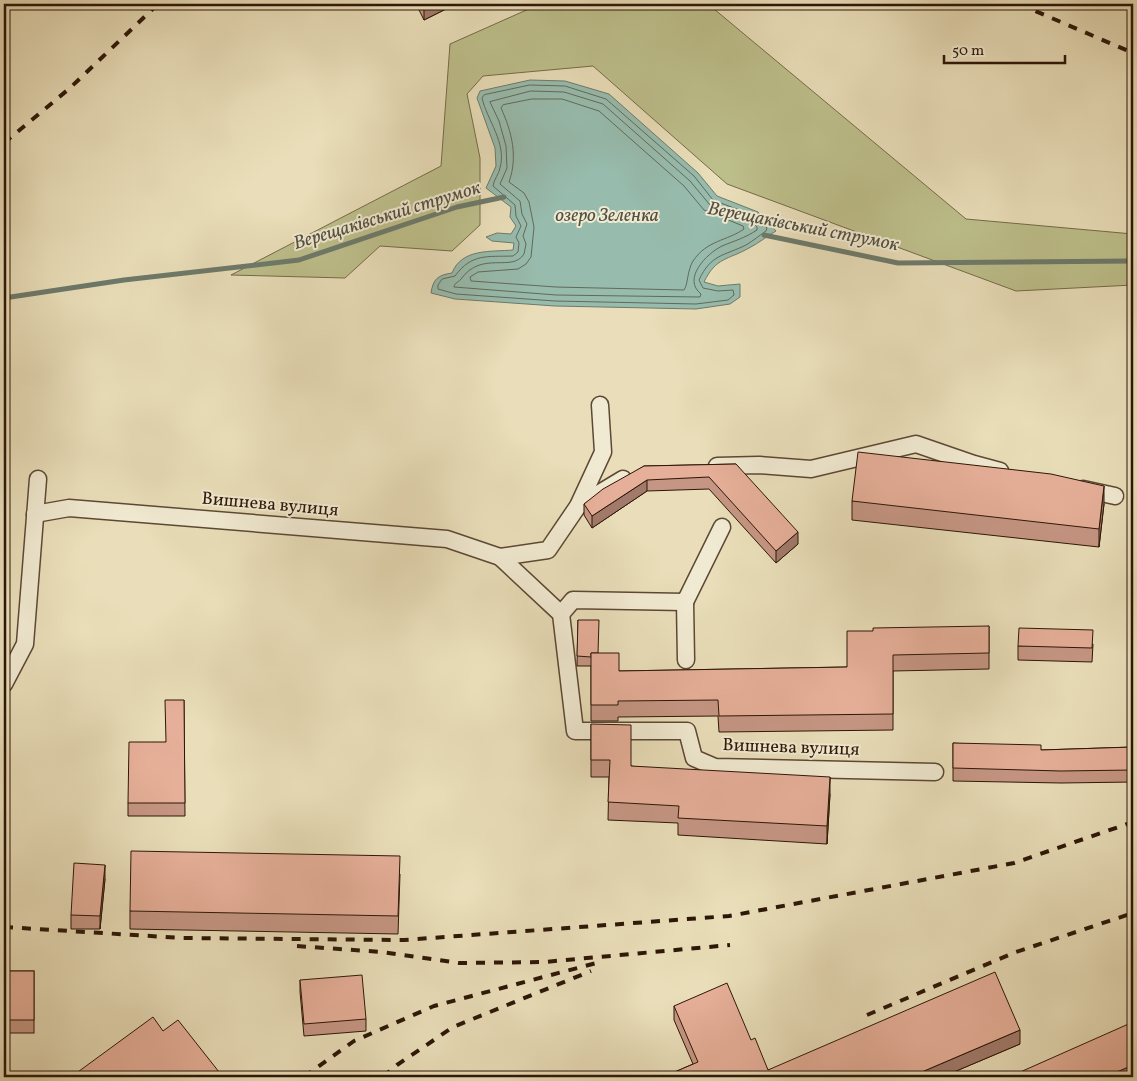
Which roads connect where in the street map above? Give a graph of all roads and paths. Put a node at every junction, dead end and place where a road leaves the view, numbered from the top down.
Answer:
1 (600, 405) dead end
2 (700, 467) edge
3 (633, 473) edge
4 (1017, 475) edge
5 (38, 479) dead end
6 (1070, 487) edge
7 (1115, 496) dead end
8 (578, 506) junction
9 (35, 514) junction
10 (722, 527) dead end
11 (500, 557) junction
12 (684, 602) junction
13 (561, 614) junction
14 (686, 660) dead end
15 (4, 684) edge
16 (935, 772) dead end

1 - 8 street, Вишнева вулиця
2 - 4 street
3 - 8 street, Вишнева вулиця
5 - 9 street
6 - 7 street
8 - 11 street, Вишнева вулиця
9 - 11 street, Вишнева вулиця
9 - 15 street
10 - 12 street
11 - 13 street, Вишнева вулиця
12 - 13 street
12 - 14 street
13 - 16 street, Вишнева вулиця

